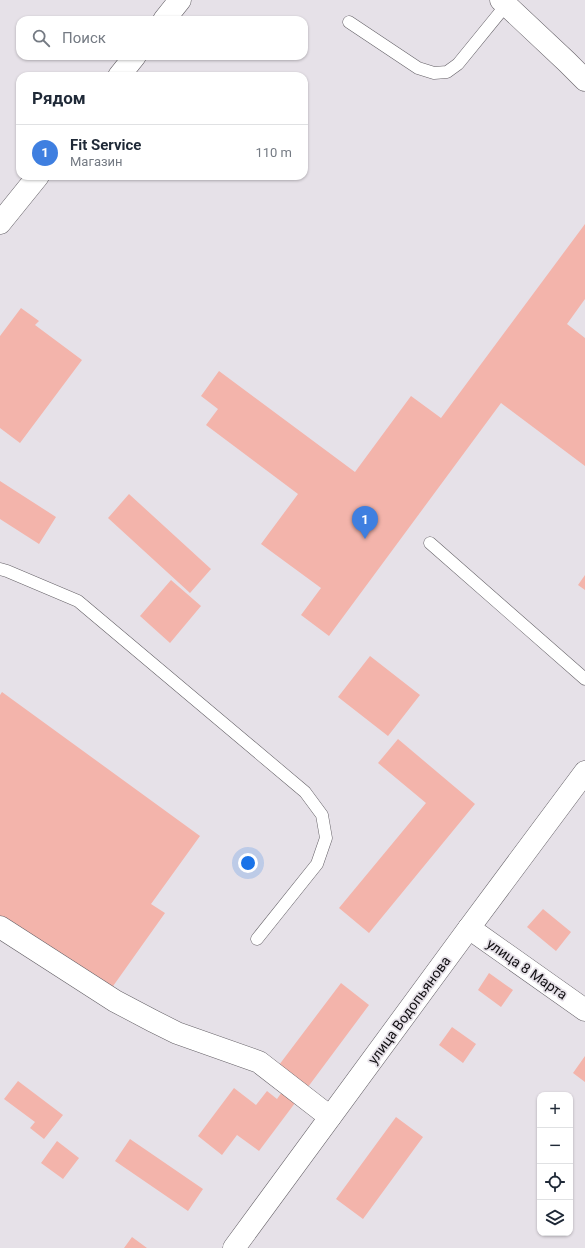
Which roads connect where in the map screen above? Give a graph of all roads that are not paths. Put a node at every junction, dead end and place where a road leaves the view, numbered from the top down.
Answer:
1 (180, 0) edge
2 (503, 3) edge
3 (167, 16) edge
4 (348, 22) dead end
5 (132, 60) edge
6 (122, 72) edge
7 (585, 80) edge
8 (35, 180) edge
9 (0, 223) edge
10 (430, 543) dead end
11 (0, 569) edge
12 (585, 680) edge
13 (585, 772) edge
14 (0, 927) edge
15 (469, 928) junction
16 (257, 939) dead end
17 (585, 1010) edge
18 (330, 1117) junction
19 (234, 1248) edge

1 - 3 street
2 - 4 lane
2 - 7 street
5 - 6 street
8 - 9 street
10 - 12 lane
11 - 16 lane
13 - 15 street, улица Водопьянова
14 - 18 street
15 - 17 street, улица 8 Марта
15 - 18 street, улица Водопьянова
18 - 19 street, улица Водопьянова

